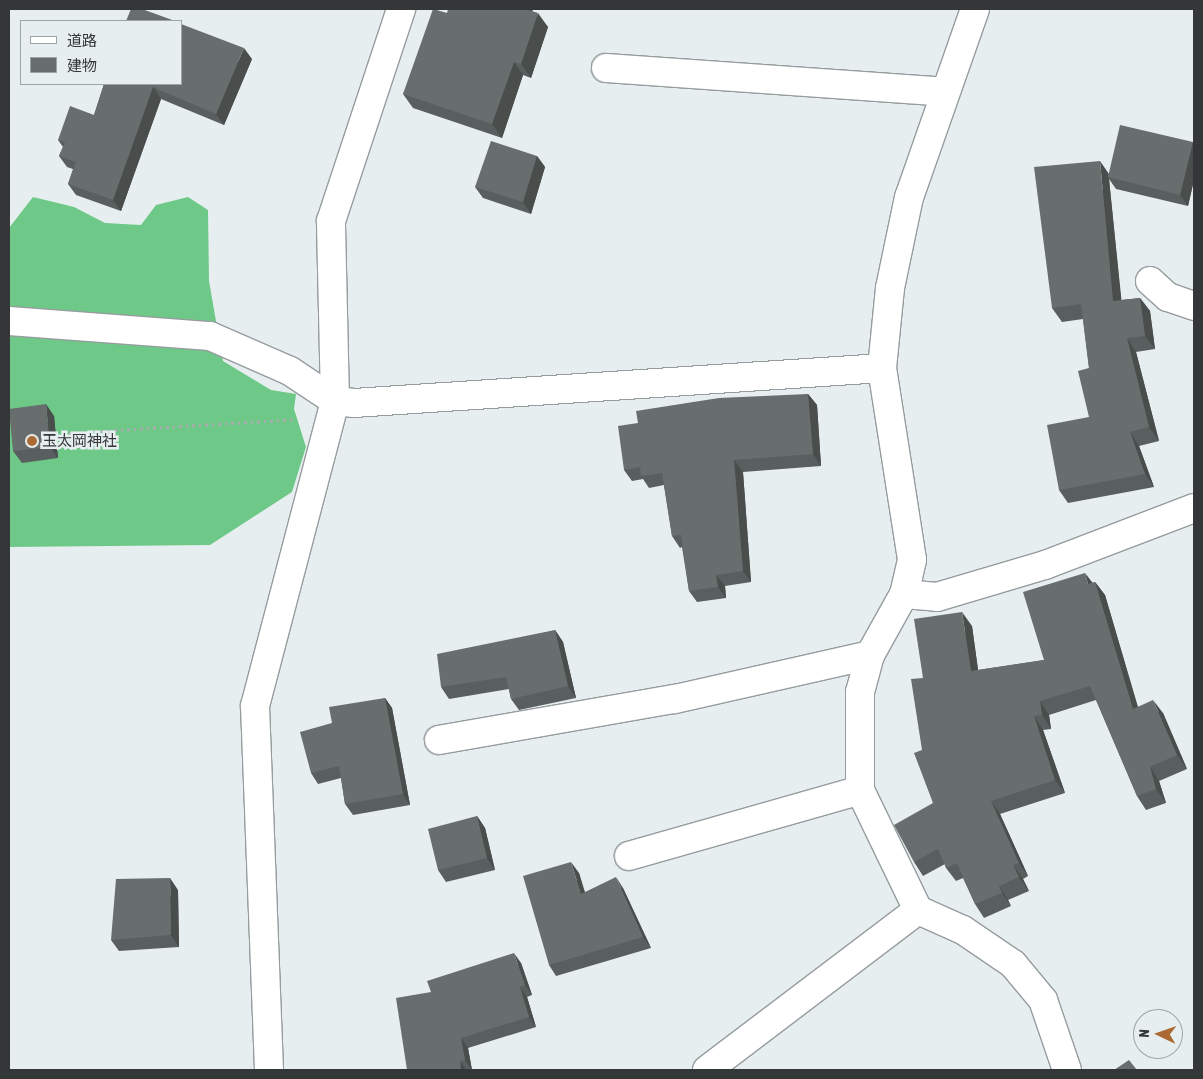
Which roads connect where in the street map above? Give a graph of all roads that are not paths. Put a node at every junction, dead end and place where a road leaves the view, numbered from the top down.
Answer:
1 (401, 9) edge
2 (975, 9) edge
3 (606, 68) dead end
4 (945, 92) junction
5 (1150, 281) dead end
6 (1194, 306) edge
7 (9, 321) edge
8 (882, 368) junction
9 (333, 409) junction
10 (1194, 508) edge
11 (904, 594) junction
12 (870, 655) junction
13 (439, 740) dead end
14 (860, 790) junction
15 (629, 856) dead end
16 (918, 910) junction
17 (269, 1070) edge
18 (707, 1070) edge
19 (1067, 1070) edge

1 - 9 street
2 - 4 street
3 - 4 street
4 - 8 street
5 - 6 street
7 - 9 street
8 - 9 street
8 - 11 street
9 - 17 street
10 - 11 street
11 - 12 street
12 - 13 street
12 - 14 street
14 - 15 street
14 - 16 street
16 - 18 street
16 - 19 street

